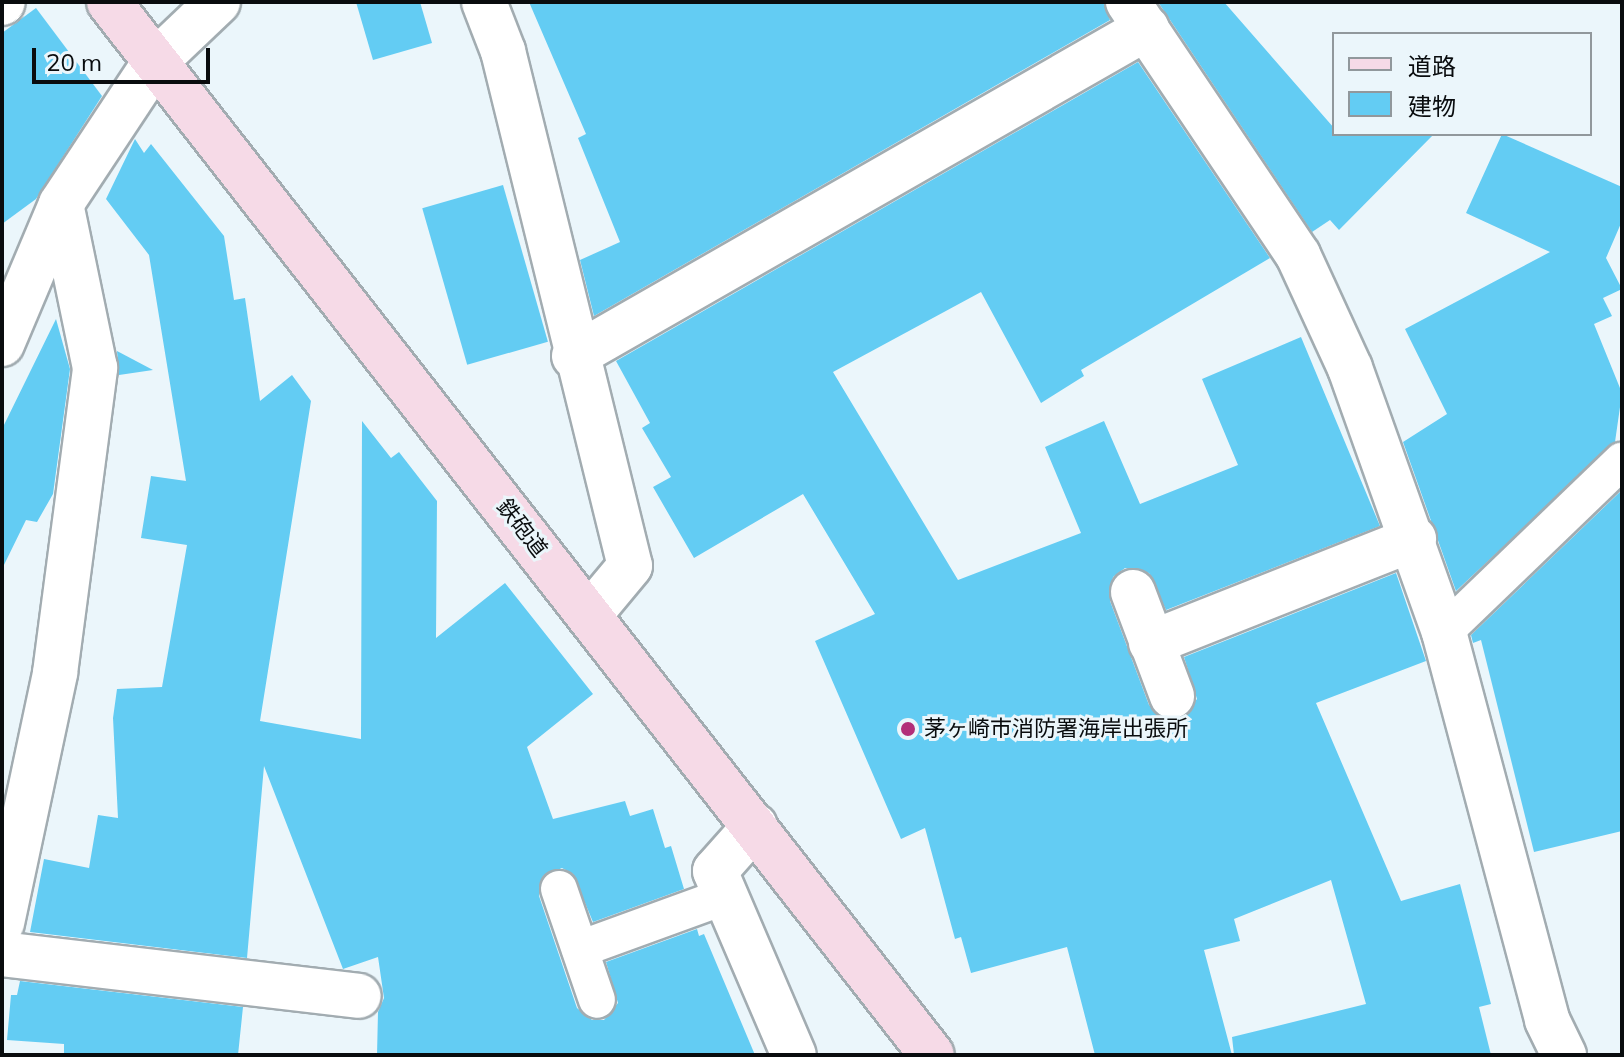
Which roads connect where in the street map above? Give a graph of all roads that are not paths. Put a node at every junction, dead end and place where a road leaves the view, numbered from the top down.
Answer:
1 (109, 2) edge
2 (218, 2) edge
3 (484, 2) edge
4 (1138, 15) edge
5 (155, 62) junction
6 (61, 204) junction
7 (2, 344) edge
8 (574, 356) junction
9 (1622, 461) edge
10 (1414, 539) junction
11 (1133, 592) dead end
12 (590, 614) junction
13 (1444, 632) junction
14 (1151, 643) junction
15 (1172, 696) dead end
16 (755, 826) junction
17 (559, 889) dead end
18 (726, 896) junction
19 (2, 923) edge
20 (580, 949) junction
21 (2, 954) edge
22 (359, 996) dead end
23 (597, 1000) dead end
24 (794, 1055) edge
25 (932, 1055) edge
26 (1564, 1055) edge

1 - 5 street, 鉄砲道
2 - 5 street
3 - 8 street
4 - 8 street
4 - 10 street
5 - 6 street
5 - 12 street, 鉄砲道
6 - 7 street
6 - 19 street
8 - 12 street
9 - 13 lane
10 - 13 street
10 - 14 street
11 - 14 street
12 - 16 street, 鉄砲道
13 - 26 street
14 - 15 street
16 - 18 street
16 - 25 street, 鉄砲道
17 - 20 lane
18 - 20 lane
18 - 24 street
20 - 23 lane
21 - 22 street

